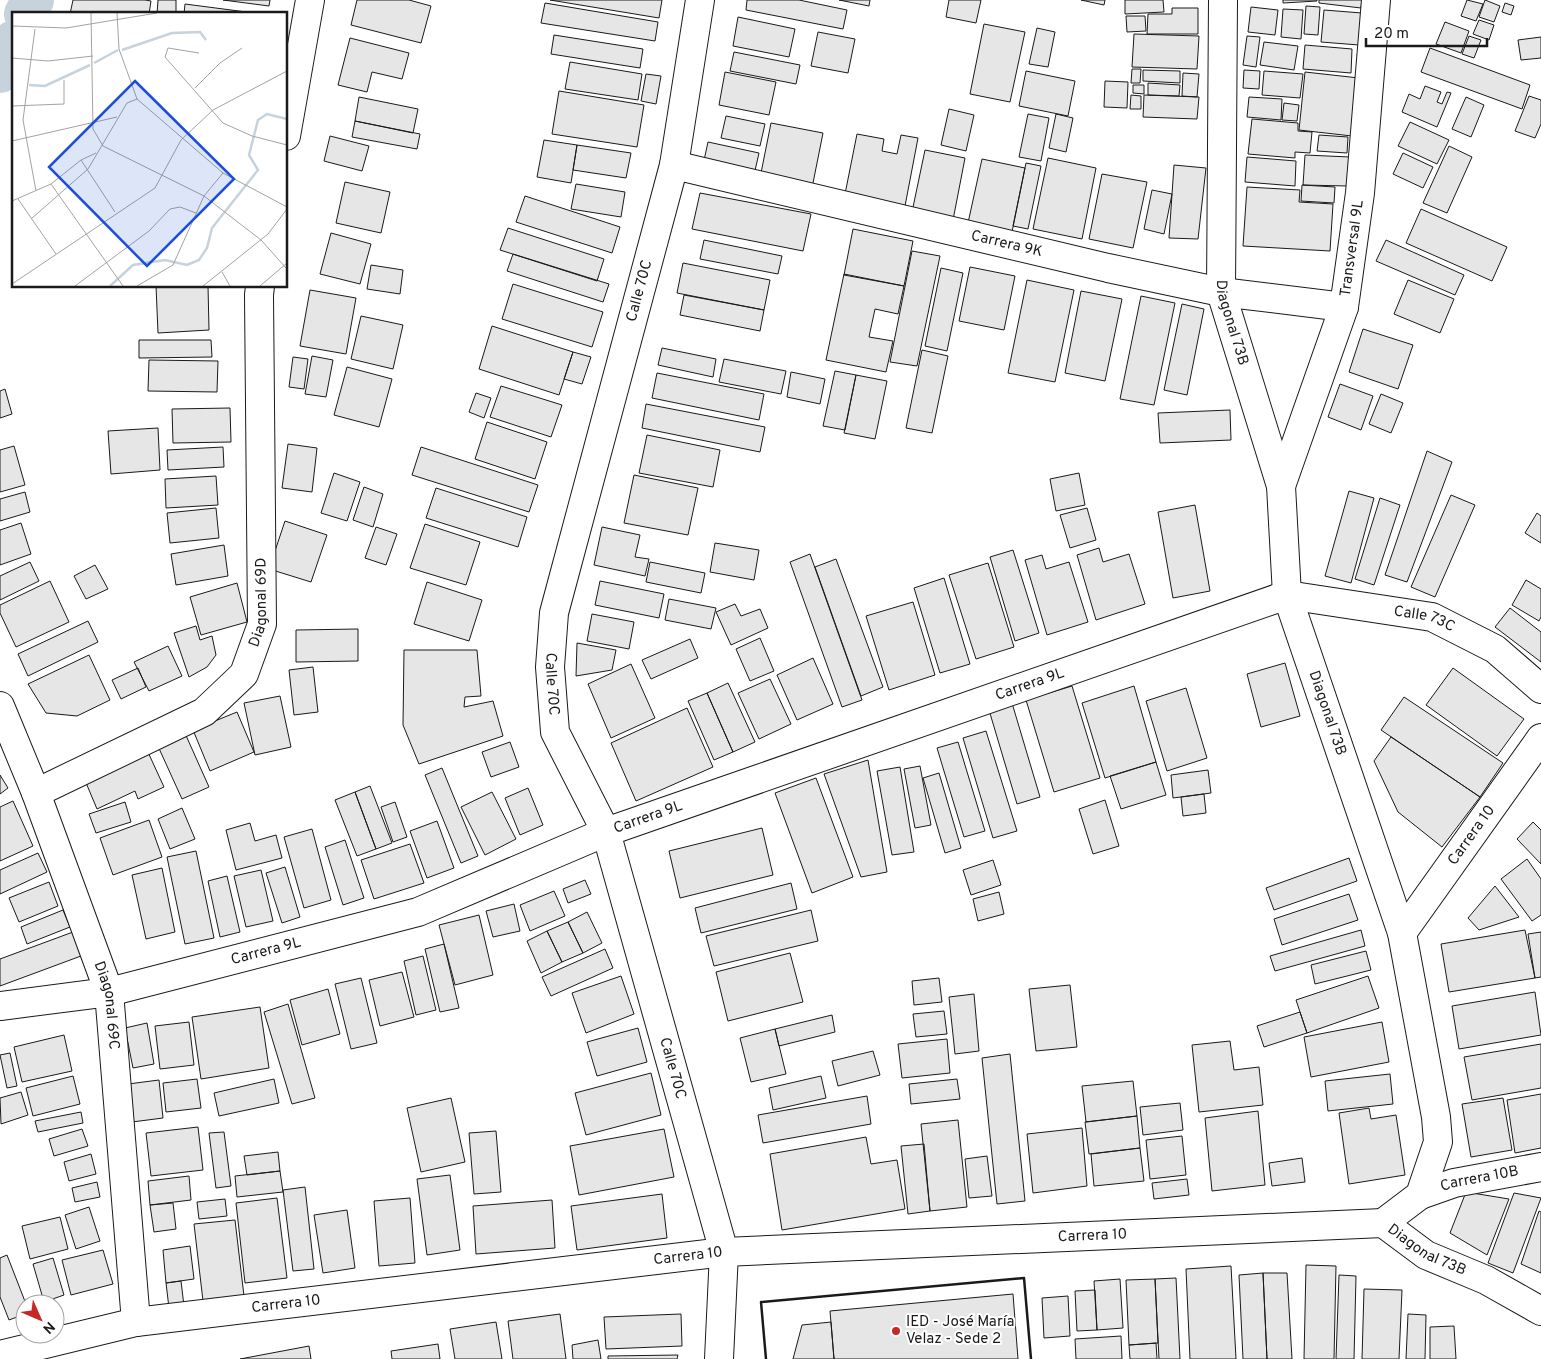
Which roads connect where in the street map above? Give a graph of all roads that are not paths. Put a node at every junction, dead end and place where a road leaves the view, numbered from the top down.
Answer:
1 (310, 0) edge
2 (700, 0) edge
3 (1223, 0) edge
4 (1376, 0) edge
5 (288, 125) edge
6 (674, 166) junction
7 (260, 288) edge
8 (1221, 292) junction
9 (1344, 307) junction
10 (1281, 486) junction
11 (1287, 595) junction
12 (1541, 690) edge
13 (0, 706) edge
14 (1541, 738) edge
15 (36, 793) junction
16 (606, 832) junction
17 (1402, 933) junction
18 (109, 992) junction
19 (0, 1006) edge
20 (1541, 1167) edge
21 (1420, 1194) junction
22 (1383, 1223) junction
23 (724, 1252) junction
24 (1541, 1311) edge
25 (136, 1322) junction
26 (0, 1355) edge
27 (719, 1359) edge

1 - 5 street
2 - 6 street, Calle 70C
3 - 8 street, Diagonal 73B
4 - 9 street, Transversal 9L
6 - 8 street, Carrera 9K
6 - 16 street, Calle 70C
7 - 15 street, Diagonal 69D
8 - 9 street, Carrera 9K
8 - 10 street, Diagonal 73B
9 - 10 street, Transversal 9L
10 - 11 street, Diagonal 73B
11 - 12 street, Calle 73C
11 - 16 street, Carrera 9L
11 - 17 street, Diagonal 73B
13 - 15 street, Diagonal 69C
14 - 17 street, Carrera 10
15 - 18 street, Diagonal 69C
16 - 18 street, Carrera 9L
16 - 23 street, Calle 70C
17 - 21 street, Diagonal 73B
18 - 19 street, Carrera 9L
18 - 25 street, Diagonal 69C
20 - 21 street, Carrera 10B
21 - 22 street, Diagonal 73B
22 - 23 street, Carrera 10
22 - 24 street, Diagonal 73B
23 - 25 street, Carrera 10
23 - 27 street, Calle 70C
25 - 26 street, Carrera 10

